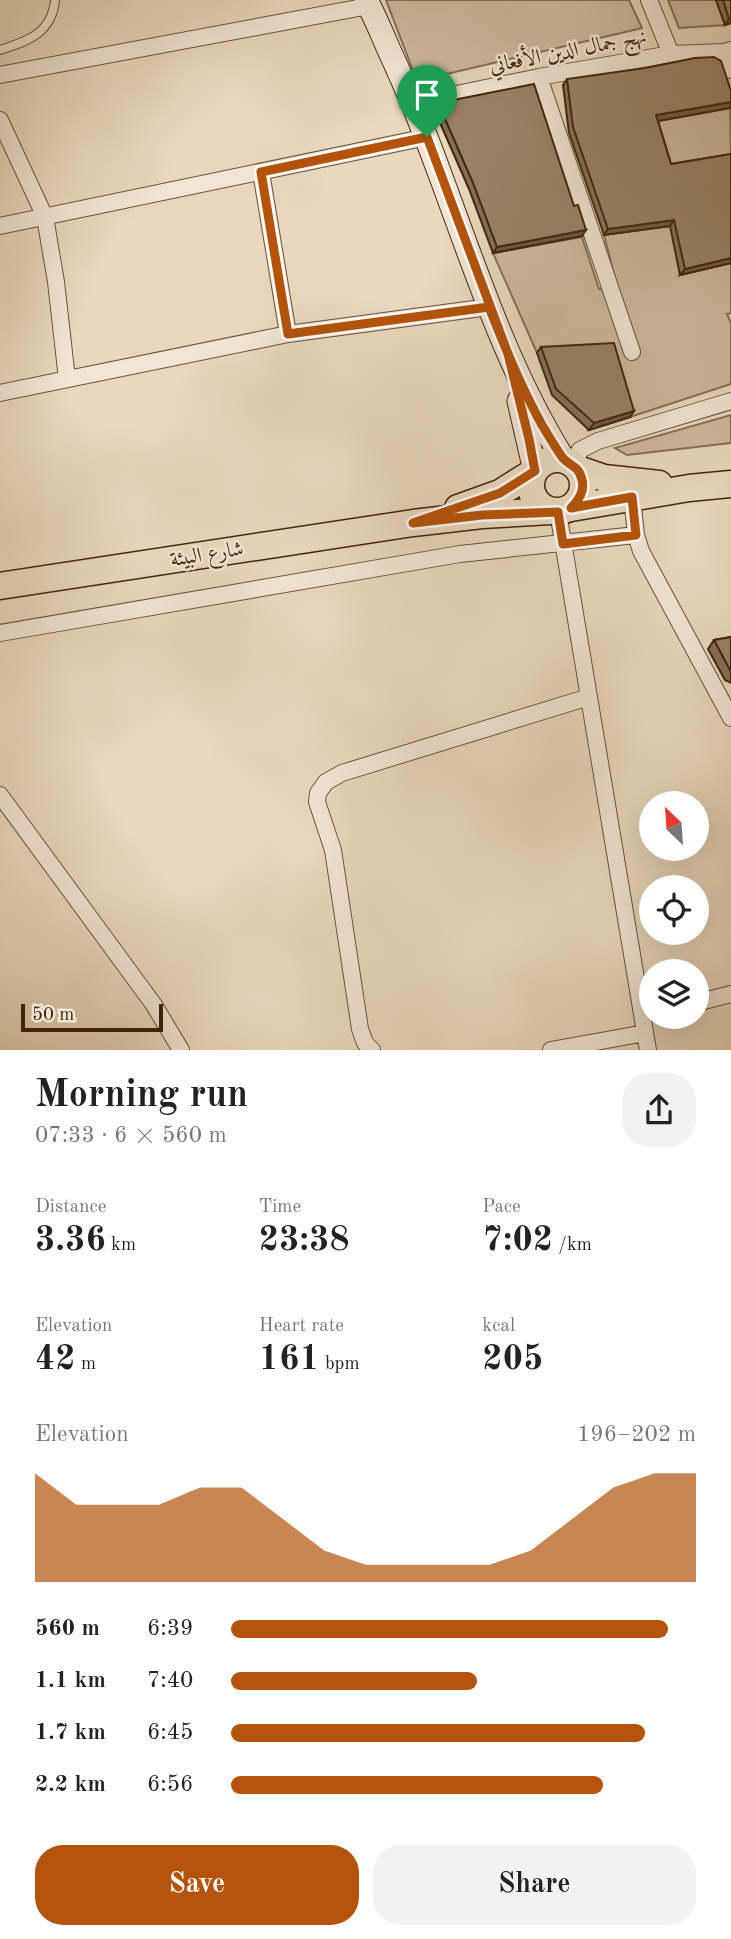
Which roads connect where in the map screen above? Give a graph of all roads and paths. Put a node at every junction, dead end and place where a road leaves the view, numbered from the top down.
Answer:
1 (55, 0) edge
2 (649, 0) edge
3 (366, 2) edge
4 (0, 50) edge
5 (728, 51) edge
6 (671, 54) junction
7 (731, 70) edge
8 (0, 75) edge
9 (539, 77) junction
10 (413, 103) junction
11 (0, 120) edge
12 (427, 137) junction
13 (261, 172) junction
14 (45, 217) junction
15 (0, 226) edge
16 (489, 307) junction
17 (288, 334) junction
18 (632, 352) dead end
19 (508, 354) junction
20 (67, 379) junction
21 (0, 393) edge
22 (731, 401) edge
23 (572, 465) junction
24 (535, 471) junction
25 (731, 484) edge
26 (689, 488) junction
27 (632, 497) junction
28 (560, 510) junction
29 (413, 523) junction
30 (636, 535) junction
31 (563, 544) junction
32 (0, 586) edge
33 (0, 633) edge
34 (589, 697) junction
35 (726, 700) edge
36 (731, 719) edge
37 (0, 795) edge
38 (639, 982) edge
39 (731, 994) edge
40 (709, 1000) edge
41 (639, 1024) edge
42 (646, 1029) edge
43 (181, 1050) edge
44 (372, 1050) edge
45 (551, 1050) edge
46 (648, 1050) edge

1 - 4 lane
2 - 6 street
3 - 8 street
3 - 10 street
5 - 6 street, نهج جمال الدين الأفعاني
5 - 7 street
6 - 9 street, نهج جمال الدين الأفعاني
9 - 10 street, نهج جمال الدين الأفعاني
9 - 18 street
10 - 12 street
11 - 14 street
12 - 13 street
12 - 16 street
13 - 14 street
13 - 17 street
14 - 15 street
14 - 20 street
16 - 17 street
16 - 19 street
17 - 20 street
19 - 23 street
19 - 24 street
20 - 21 street
22 - 23 street
23 - 24 main road
23 - 26 main road
23 - 28 main road
24 - 28 main road
24 - 29 main road, شارع البيئة
25 - 26 main road
26 - 27 main road, شارع البيئة
27 - 28 main road, شارع البيئة
27 - 30 street
28 - 29 main road, شارع البيئة
28 - 31 street
29 - 32 main road, شارع البيئة
30 - 31 street
30 - 35 street
31 - 33 street
31 - 34 street
34 - 38 street
34 - 44 street
35 - 36 street
37 - 43 street
39 - 40 street
41 - 45 street
42 - 46 street

